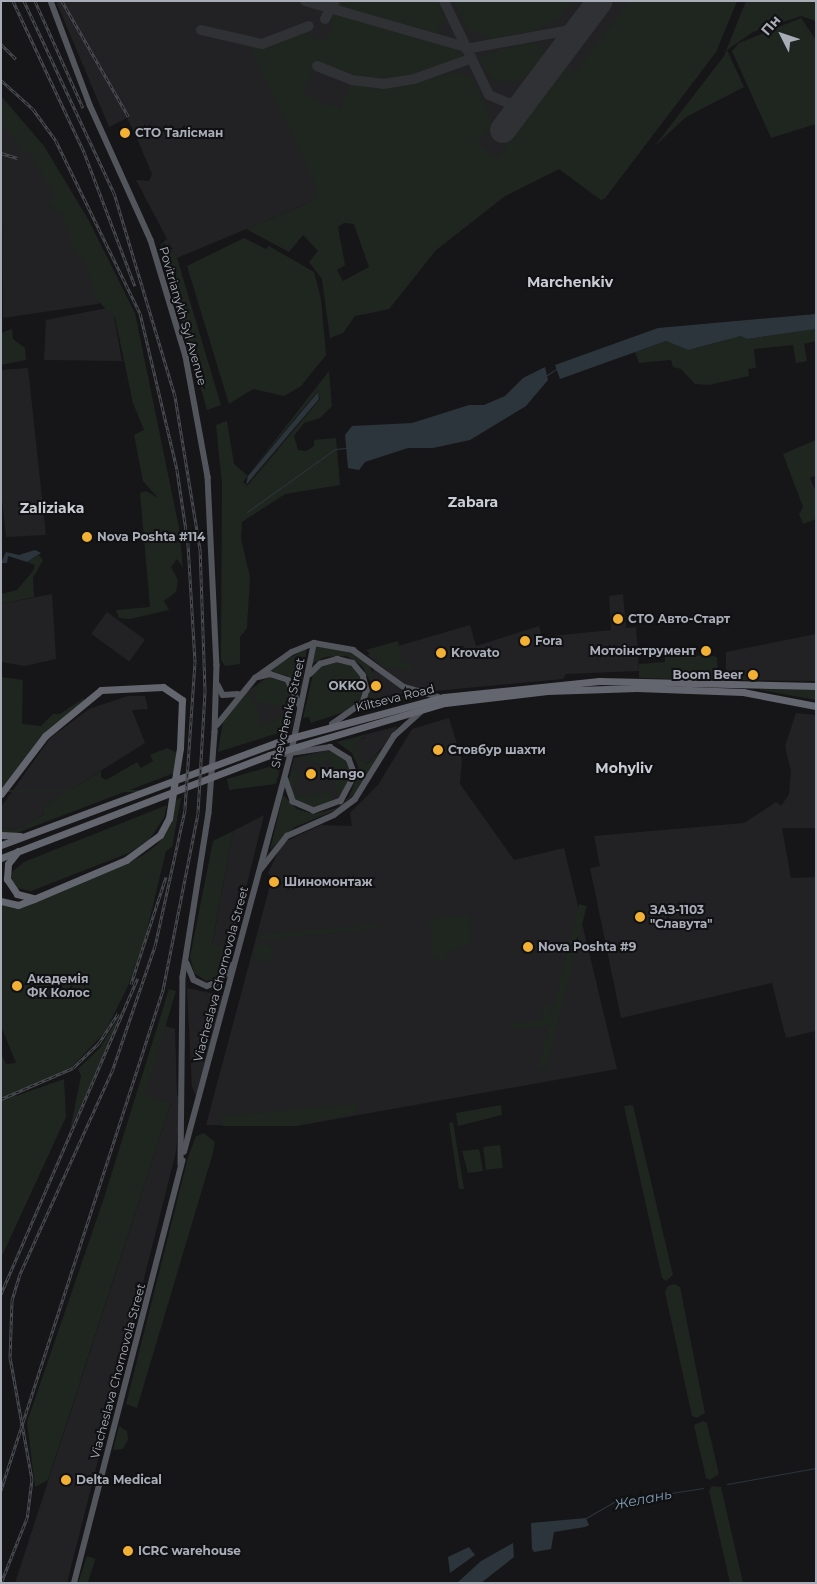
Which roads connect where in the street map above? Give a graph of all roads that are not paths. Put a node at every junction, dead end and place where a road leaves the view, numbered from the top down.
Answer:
1 (49, 1) edge
2 (314, 643) junction
3 (217, 665) junction
4 (308, 675) junction
5 (255, 678) junction
6 (816, 686) edge
7 (240, 693) junction
8 (441, 698) junction
9 (816, 706) edge
10 (427, 708) junction
11 (301, 710) junction
12 (332, 725) junction
13 (215, 732) junction
14 (308, 747) junction
15 (284, 776) junction
16 (1, 796) edge
17 (211, 796) joint
18 (1, 835) edge
19 (23, 836) junction
20 (1, 845) edge
21 (19, 850) junction
22 (1, 858) edge
23 (258, 875) junction
24 (36, 898) junction
25 (1, 901) edge
26 (186, 956) junction
27 (236, 960) junction
28 (184, 1113) junction
29 (195, 1115) junction
30 (181, 1164) junction
31 (74, 1583) edge

1 - 3 main road, Povitrianykh Syl Avenue
2 - 4 main road, Shevchenka Street
2 - 5 main road, Shevchenka Street
2 - 8 main road
3 - 7 main road
3 - 13 main road, Povitrianykh Syl Avenue
4 - 11 main road, Shevchenka Street
4 - 12 main road
5 - 7 main road, Shevchenka Street
5 - 11 main road
6 - 8 highway, Kiltseva Road
7 - 13 main road, Shevchenka Street
8 - 12 highway, Kiltseva Road
9 - 10 highway, Kiltseva Road
10 - 14 highway, Kiltseva Road
10 - 23 main road
11 - 15 main road, Shevchenka Street
12 - 19 highway, Kiltseva Road
13 - 17 main road, Povitrianykh Syl Avenue
14 - 15 main road
14 - 21 highway, Kiltseva Road
15 - 23 main road, Shevchenka Street
16 - 24 highway
17 - 26 main road, Viacheslava Chornovola Street
18 - 19 highway
19 - 20 highway, Kiltseva Road
21 - 22 highway, Kiltseva Road
21 - 24 highway
23 - 27 main road, Viacheslava Chornovola Street
24 - 25 highway
26 - 27 main road
26 - 28 main road, Viacheslava Chornovola Street
27 - 29 main road, Viacheslava Chornovola Street
28 - 29 main road
28 - 30 main road, Viacheslava Chornovola Street
29 - 30 main road, Viacheslava Chornovola Street
30 - 31 main road, Viacheslava Chornovola Street

